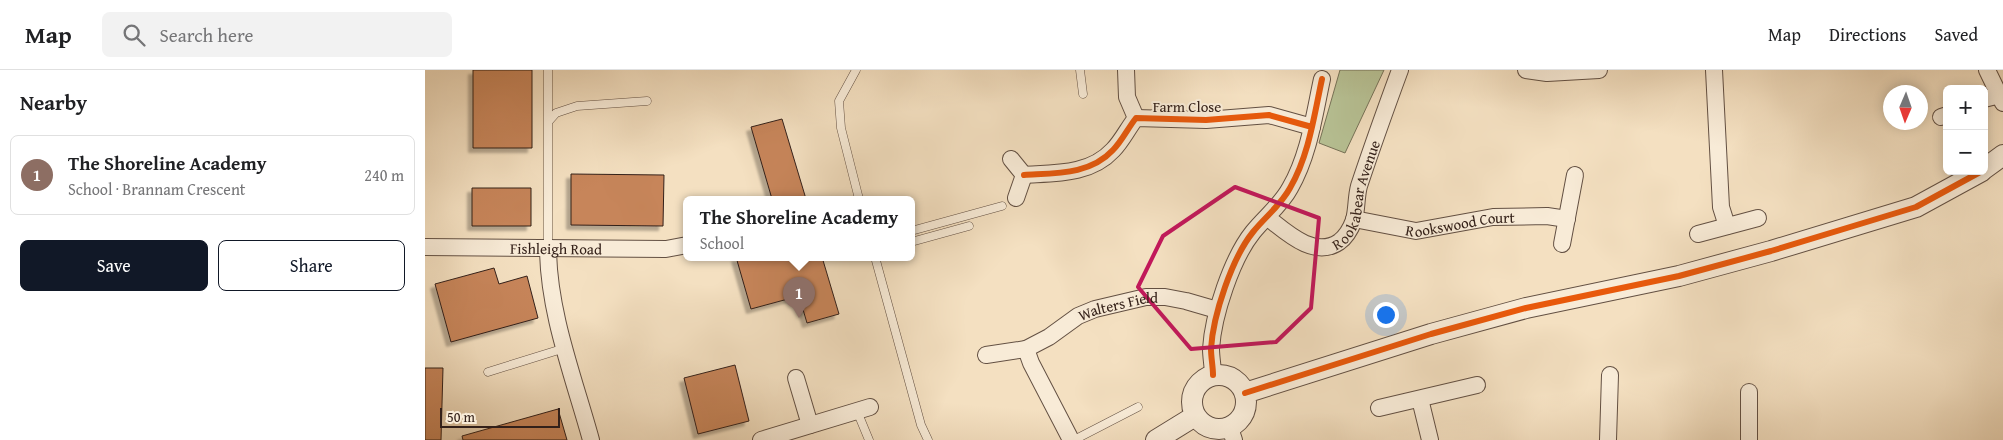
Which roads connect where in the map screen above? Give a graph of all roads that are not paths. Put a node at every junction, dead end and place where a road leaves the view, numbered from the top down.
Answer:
1 (548, 70) edge
2 (856, 70) edge
3 (1080, 70) edge
4 (1126, 70) edge
5 (1400, 70) edge
6 (1526, 70) edge
7 (1599, 70) edge
8 (1714, 70) edge
9 (1987, 70) edge
10 (1322, 79) dead end
11 (1083, 94) dead end
12 (1996, 99) edge
13 (647, 101) dead end
14 (1136, 118) junction
15 (548, 122) junction
16 (1312, 127) junction
17 (2003, 156) edge
18 (1011, 159) dead end
19 (1988, 166) edge
20 (1024, 175) junction
21 (1575, 175) dead end
22 (1974, 175) edge
23 (858, 196) edge
24 (1009, 202) joint
25 (1268, 218) junction
26 (1758, 218) dead end
27 (1354, 219) junction
28 (1567, 219) junction
29 (969, 226) dead end
30 (1727, 226) junction
31 (915, 230) edge
32 (1698, 234) dead end
33 (915, 241) edge
34 (1562, 244) dead end
35 (683, 246) edge
36 (425, 247) edge
37 (548, 247) junction
38 (876, 261) edge
39 (1217, 310) junction
40 (565, 348) junction
41 (1026, 349) junction
42 (986, 355) dead end
43 (488, 372) dead end
44 (1213, 375) junction
45 (1610, 375) dead end
46 (796, 378) dead end
47 (1477, 385) dead end
48 (1749, 392) dead end
49 (1245, 394) junction
50 (1420, 398) junction
51 (1138, 407) dead end
52 (1379, 408) dead end
53 (863, 409) joint
54 (1195, 416) junction
55 (810, 425) junction
56 (1232, 434) edge
57 (591, 440) edge
58 (761, 440) edge
59 (869, 440) edge
60 (928, 440) edge
61 (1072, 440) edge
62 (1156, 440) edge
63 (1430, 440) edge
64 (1609, 440) edge
65 (1749, 440) edge

1 - 15 lane
2 - 23 lane
3 - 11 lane
4 - 14 street, Farm Close
5 - 27 street, Rookabear Avenue
6 - 7 street
8 - 30 street
9 - 12 street
10 - 16 street
13 - 15 lane
14 - 16 street, Farm Close
14 - 20 street, Farm Close
15 - 37 lane
16 - 25 street
17 - 19 street
18 - 20 street
20 - 24 street
21 - 28 street
22 - 49 street
24 - 31 lane
25 - 27 street, Rookabear Avenue
25 - 39 street
26 - 30 street
27 - 28 street, Rookswood Court
28 - 34 street
29 - 33 lane
30 - 32 street
35 - 37 street, Fishleigh Road
36 - 37 street, Fishleigh Road
37 - 40 street
38 - 60 lane
39 - 41 street, Walters Field
39 - 44 street
40 - 43 lane
40 - 57 street
41 - 42 street, Walters Field
41 - 61 street
44 - 49 street
44 - 54 street
45 - 64 street
46 - 55 street
47 - 50 street
48 - 65 street
49 - 56 street
50 - 52 street
50 - 63 street
51 - 61 lane
53 - 55 street
53 - 59 lane
54 - 56 street
54 - 62 street
55 - 58 street

